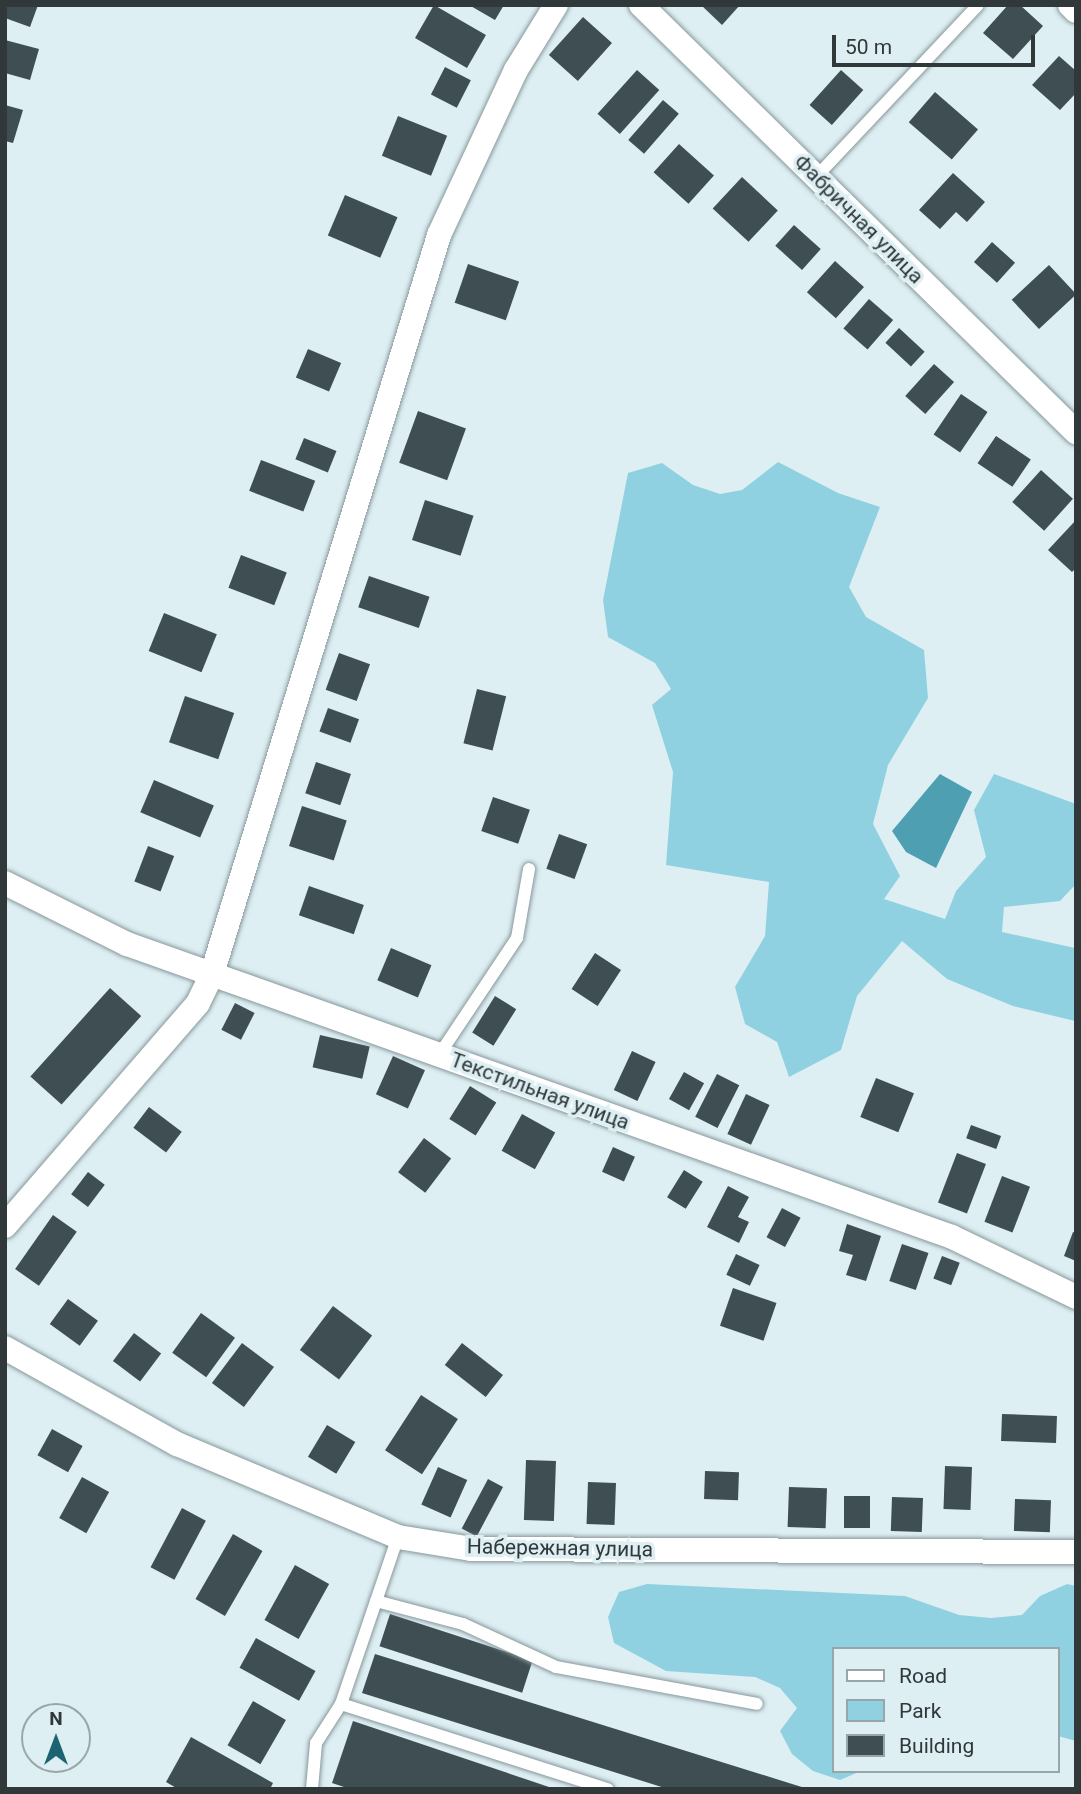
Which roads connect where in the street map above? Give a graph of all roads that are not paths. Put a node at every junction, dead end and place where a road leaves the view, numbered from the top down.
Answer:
1 (556, 5) edge
2 (641, 5) edge
3 (978, 5) edge
4 (1070, 5) edge
5 (1076, 11) edge
6 (816, 177) junction
7 (1076, 432) edge
8 (529, 869) dead end
9 (5, 883) edge
10 (212, 974) junction
11 (439, 1055) junction
12 (5, 1226) edge
13 (1076, 1297) edge
14 (5, 1348) edge
15 (398, 1537) junction
16 (1076, 1552) edge
17 (376, 1601) junction
18 (341, 1704) junction
19 (757, 1704) dead end
20 (312, 1789) edge
21 (608, 1789) edge

1 - 10 street
2 - 6 street, Фабричная улица
3 - 6 lane
4 - 5 street
6 - 7 street, Фабричная улица
8 - 11 lane
9 - 10 street, Текстильная улица
10 - 11 street, Текстильная улица
10 - 12 street
11 - 13 street, Текстильная улица
14 - 15 street, Набережная улица
15 - 16 street, Набережная улица
15 - 17 lane
17 - 18 lane
17 - 19 lane
18 - 20 lane
18 - 21 lane

